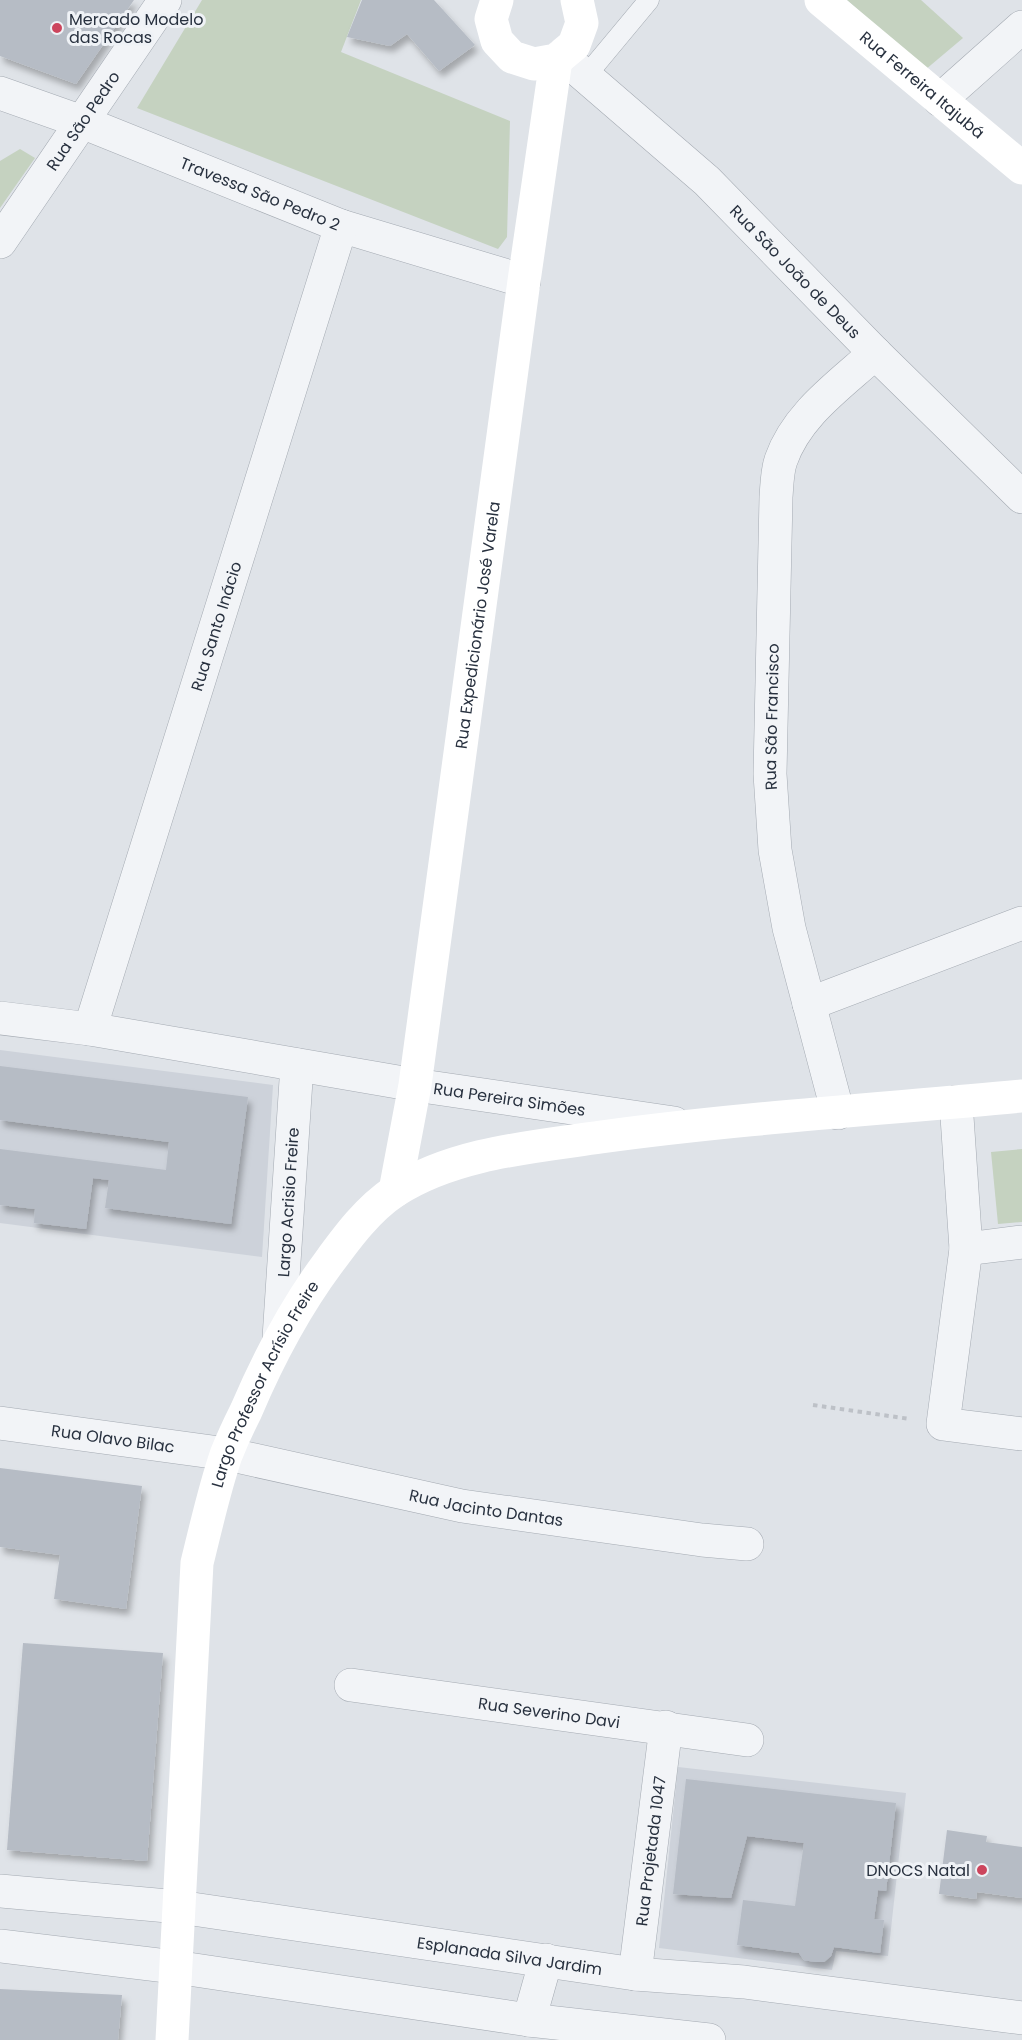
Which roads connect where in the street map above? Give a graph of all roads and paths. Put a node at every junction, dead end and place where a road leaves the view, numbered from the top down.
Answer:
1 (165, 0) edge
2 (497, 0) edge
3 (577, 0) edge
4 (648, 0) edge
5 (821, 0) edge
6 (1022, 27) edge
7 (568, 64) junction
8 (0, 93) edge
9 (940, 100) junction
10 (82, 122) junction
11 (1022, 168) edge
12 (341, 226) junction
13 (0, 242) edge
14 (524, 281) junction
15 (875, 353) junction
16 (1022, 497) edge
17 (1022, 923) edge
18 (809, 1004) junction
19 (0, 1018) edge
20 (90, 1029) junction
21 (297, 1065) junction
22 (415, 1085) junction
23 (1022, 1096) edge
24 (956, 1102) junction
25 (838, 1113) junction
26 (687, 1125) junction
27 (395, 1191) junction
28 (1022, 1242) edge
29 (966, 1249) junction
30 (279, 1338) junction
31 (813, 1405) dead end
32 (0, 1423) edge
33 (943, 1424) junction
34 (1022, 1434) edge
35 (227, 1454) junction
36 (747, 1544) dead end
37 (351, 1685) dead end
38 (666, 1727) junction
39 (747, 1740) dead end
40 (0, 1891) edge
41 (179, 1908) junction
42 (0, 1946) edge
43 (546, 1959) junction
44 (175, 1967) junction
45 (635, 1974) junction
46 (1022, 2018) edge
47 (529, 2020) junction
48 (172, 2040) edge
49 (709, 2040) edge

1 - 10 street, Rua São Pedro
2 - 7 street
3 - 7 street
4 - 7 lane
5 - 9 street, Rua Ferreira Itajubá
6 - 9 street
7 - 14 street, Rua Expedicionário José Varela
7 - 15 street, Rua São João de Deus
8 - 10 street, Travessa São Pedro 2
9 - 11 street, Rua Ferreira Itajubá
10 - 12 street, Travessa São Pedro 2
10 - 13 street, Rua São Pedro
12 - 14 street, Travessa São Pedro 2
12 - 20 street, Rua Santo Inácio
14 - 22 street, Rua Expedicionário José Varela
15 - 16 street, Rua São João de Deus
15 - 18 street, Rua São Francisco
17 - 18 street
18 - 25 street, Rua São Francisco
19 - 20 street, Rua Pereira Simões
20 - 21 street, Rua Pereira Simões
21 - 22 street, Rua Pereira Simões
21 - 30 street, Largo Acrisio Freire
22 - 26 street, Rua Pereira Simões
22 - 27 street, Rua Expedicionário José Varela
23 - 24 street, Rua Pereira Simões
24 - 25 street, Rua Pereira Simões
24 - 29 street
25 - 26 street, Rua Pereira Simões
26 - 27 street, Largo Professor Acrísio Freire
27 - 30 street, Largo Professor Acrísio Freire
28 - 29 street
29 - 33 street
30 - 35 street, Largo Professor Acrísio Freire
31 - 33 path
32 - 35 street, Rua Olavo Bilac
33 - 34 street
35 - 36 street, Rua Jacinto Dantas
35 - 41 street, Largo Professor Acrísio Freire
37 - 38 street, Rua Severino Davi
38 - 39 street, Rua Severino Davi
38 - 45 street, Rua Projetada 1047
40 - 41 street, Esplanada Silva Jardim
41 - 43 street, Esplanada Silva Jardim
41 - 44 street, Largo Professor Acrísio Freire
42 - 44 street
43 - 45 street, Esplanada Silva Jardim
43 - 47 street
44 - 47 street
44 - 48 street, Largo Professor Acrísio Freire
45 - 46 street, Esplanada Silva Jardim
47 - 49 street

